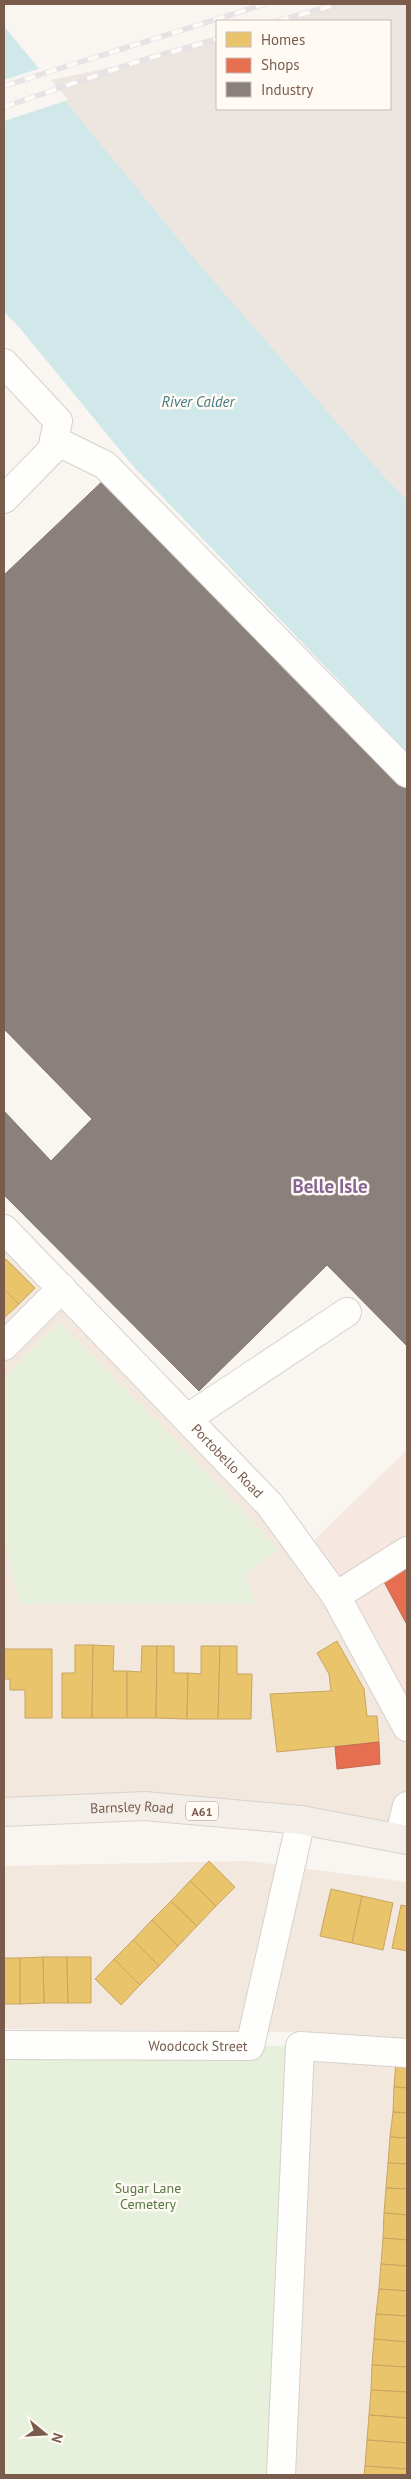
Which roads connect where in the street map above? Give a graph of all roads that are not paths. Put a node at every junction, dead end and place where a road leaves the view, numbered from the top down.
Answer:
1 (4, 363) edge
2 (54, 440) junction
3 (4, 499) edge
4 (407, 773) edge
5 (4, 1228) edge
6 (62, 1288) junction
7 (347, 1312) dead end
8 (4, 1346) edge
9 (188, 1418) junction
10 (407, 1551) edge
11 (336, 1596) junction
12 (407, 1727) edge
13 (407, 1806) edge
14 (4, 1812) edge
15 (301, 1820) junction
16 (403, 1839) edge
17 (4, 2045) edge
18 (407, 2053) edge
19 (280, 2475) edge

1 - 2 street
2 - 3 street
2 - 4 street
5 - 6 street, Portobello Road
6 - 8 street
6 - 9 street, Portobello Road
7 - 9 street
9 - 11 street, Portobello Road
10 - 11 street
11 - 12 street, Portobello Road
13 - 16 street
14 - 15 main road, Barnsley Road / A61
15 - 16 main road, Barnsley Road / A61
15 - 17 street, Woodcock Street
18 - 19 street

